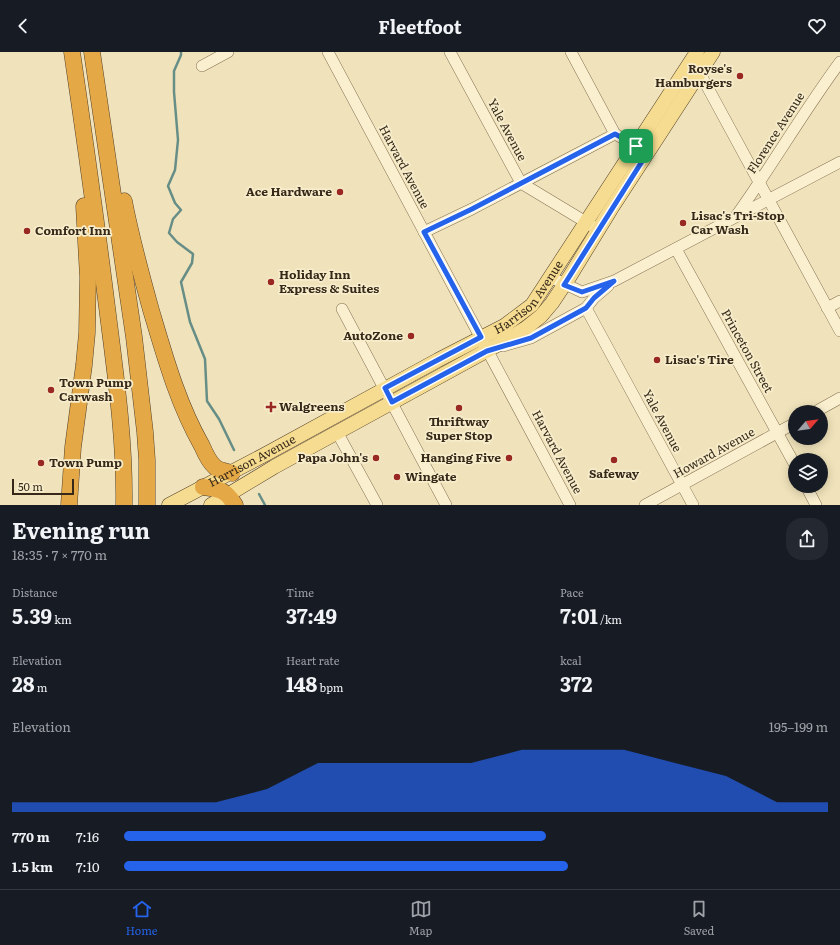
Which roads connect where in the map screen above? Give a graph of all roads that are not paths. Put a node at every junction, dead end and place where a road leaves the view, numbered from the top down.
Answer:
1 (72, 52) edge
2 (93, 52) edge
3 (228, 52) edge
4 (328, 52) edge
5 (450, 52) edge
6 (571, 52) edge
7 (713, 52) edge
8 (693, 54) edge
9 (840, 62) edge
10 (202, 66) dead end
11 (699, 72) junction
12 (83, 130) junction
13 (615, 134) junction
14 (642, 149) junction
15 (840, 162) edge
16 (760, 182) junction
17 (521, 183) junction
18 (769, 199) junction
19 (734, 218) junction
20 (593, 226) junction
21 (424, 232) junction
22 (676, 249) junction
23 (550, 277) junction
24 (614, 281) junction
25 (564, 285) junction
26 (840, 301) edge
27 (586, 308) junction
28 (828, 308) junction
29 (342, 309) dead end
30 (840, 331) edge
31 (481, 337) junction
32 (487, 351) junction
33 (385, 388) junction
34 (840, 398) edge
35 (392, 402) junction
36 (828, 405) edge
37 (788, 427) edge
38 (337, 432) junction
39 (778, 433) junction
40 (789, 453) edge
41 (232, 473) junction
42 (682, 485) junction
43 (203, 487) junction
44 (810, 493) edge
45 (232, 500) edge
46 (124, 503) edge
47 (69, 505) edge
48 (147, 505) edge
49 (169, 505) edge
50 (211, 505) edge
51 (377, 505) edge
52 (446, 505) edge
53 (570, 505) edge
54 (645, 505) edge
55 (693, 505) edge
56 (816, 505) edge

1 - 12 highway
2 - 41 highway
2 - 48 highway
3 - 10 street
4 - 21 street, Harvard Avenue
5 - 17 street, Yale Avenue
6 - 13 street
7 - 11 main road, Harrison Avenue
8 - 11 street
8 - 14 main road, Harrison Avenue
9 - 16 street, Florence Avenue
11 - 14 main road, Harrison Avenue
11 - 16 street
12 - 46 highway
12 - 47 highway
13 - 14 street
13 - 17 street
14 - 20 main road, Harrison Avenue
15 - 18 street
16 - 18 street
16 - 19 street, Florence Avenue
17 - 20 street
17 - 21 street
18 - 19 street
18 - 28 street
19 - 22 street
20 - 23 main road, Harrison Avenue
20 - 25 main road, Harrison Avenue
21 - 31 street, Harvard Avenue
22 - 24 street
22 - 39 street, Princeton Street
23 - 25 street
23 - 31 main road, Harrison Avenue
24 - 25 street
24 - 27 street
25 - 32 main road, Harrison Avenue
26 - 28 street
27 - 32 street
27 - 42 street, Yale Avenue
28 - 30 street
29 - 33 street
31 - 32 street, Harvard Avenue
31 - 33 main road, Harrison Avenue
32 - 35 main road, Harrison Avenue
32 - 53 street, Harvard Avenue
33 - 35 street
33 - 41 main road, Harrison Avenue
34 - 36 street
35 - 38 main road, Harrison Avenue
35 - 52 street
37 - 39 street, Howard Avenue
38 - 45 main road, Harrison Avenue
38 - 51 street
39 - 40 street, Princeton Street
39 - 42 street, Howard Avenue
41 - 43 main road, Harrison Avenue
42 - 54 street, Howard Avenue
42 - 55 street, Yale Avenue
43 - 45 highway
43 - 49 main road, Harrison Avenue
44 - 56 street
45 - 50 main road, Harrison Avenue

